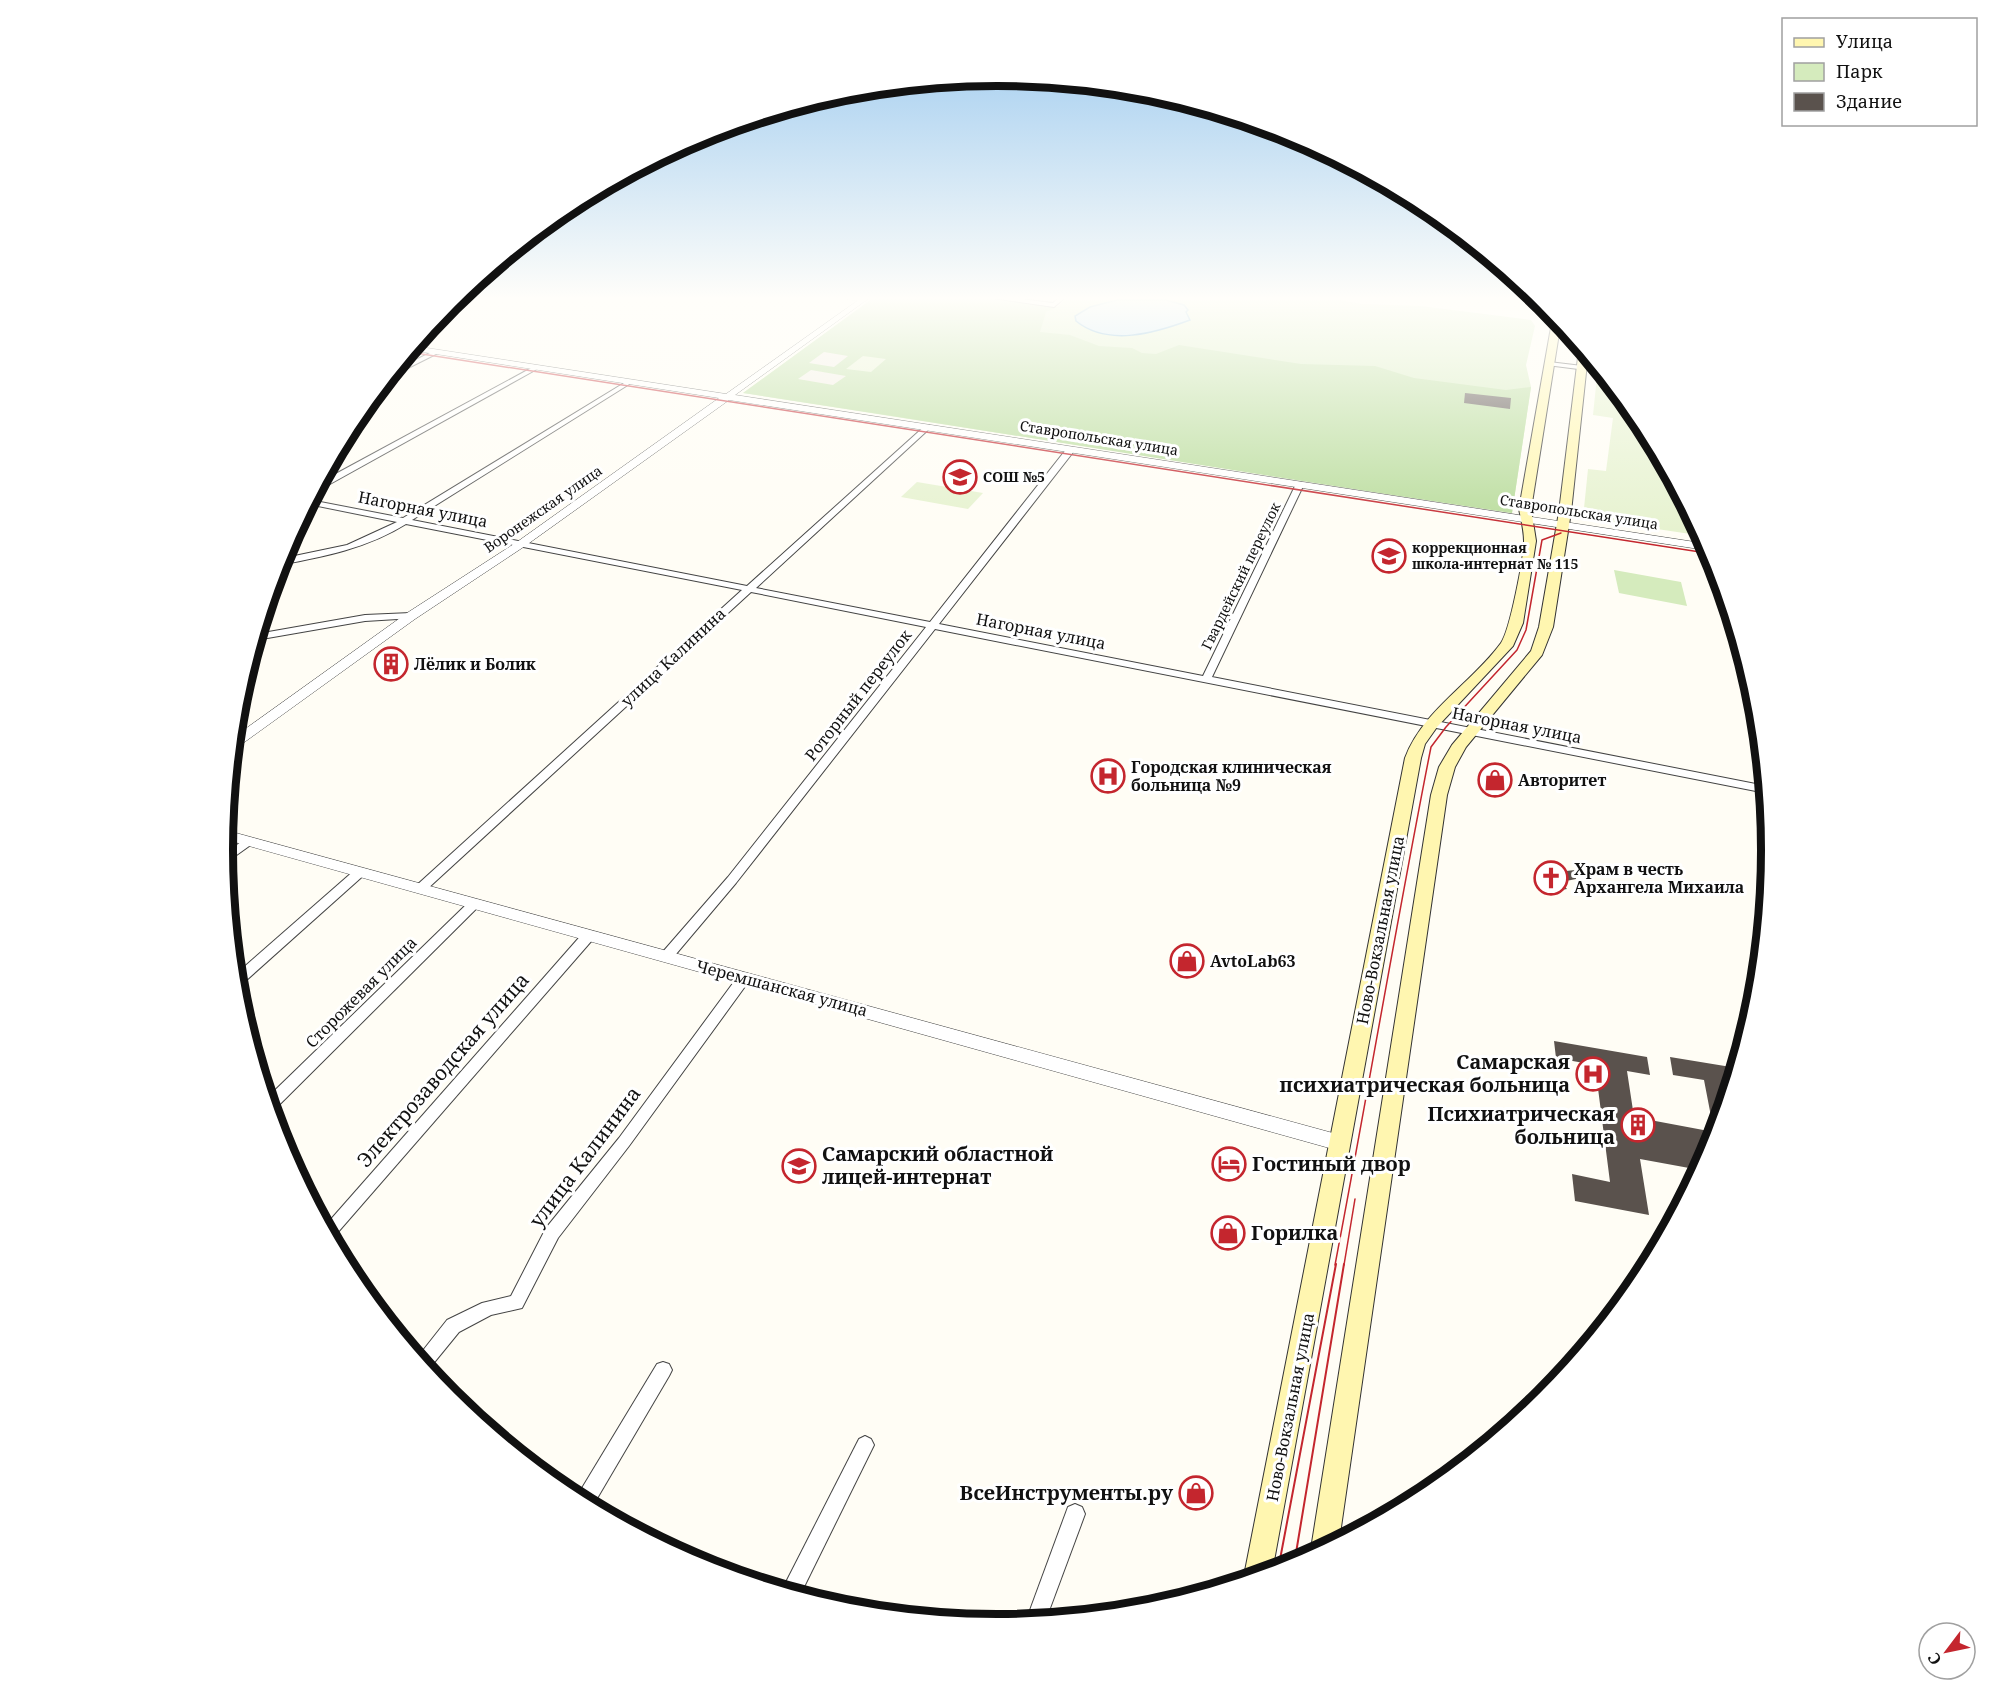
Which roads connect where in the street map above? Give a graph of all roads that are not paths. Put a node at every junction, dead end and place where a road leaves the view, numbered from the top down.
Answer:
1 (522, 375) edge
2 (583, 375) edge
3 (756, 375) edge
4 (1547, 375) edge
5 (1581, 375) edge
6 (628, 382) junction
7 (727, 396) junction
8 (926, 427) junction
9 (1071, 449) junction
10 (328, 481) edge
11 (1300, 484) junction
12 (317, 503) edge
13 (404, 520) junction
14 (1527, 524) junction
15 (1561, 530) junction
16 (521, 544) junction
17 (1698, 547) edge
18 (1703, 557) edge
19 (291, 559) edge
20 (747, 588) junction
21 (411, 616) junction
22 (931, 625) junction
23 (265, 636) edge
24 (1206, 679) junction
25 (1432, 724) junction
26 (1468, 731) junction
27 (242, 737) edge
28 (1759, 789) edge
29 (234, 837) edge
30 (248, 841) junction
31 (233, 853) edge
32 (360, 872) junction
33 (421, 888) junction
34 (475, 903) junction
35 (589, 935) junction
36 (666, 957) junction
37 (244, 975) edge
38 (744, 978) junction
39 (276, 1099) edge
40 (1340, 1143) junction
41 (333, 1227) edge
42 (428, 1358) edge
43 (663, 1370) dead end
44 (865, 1445) dead end
45 (589, 1495) edge
46 (1075, 1514) dead end
47 (1324, 1540) edge
48 (1260, 1567) edge
49 (794, 1585) edge
50 (1039, 1612) edge

1 - 10 street
2 - 6 street, Ставропольская улица
3 - 7 street, Воронежская улица
4 - 14 main road, Ново-Вокзальная улица
5 - 15 main road
6 - 7 street, Ставропольская улица
6 - 13 street
7 - 8 street, Ставропольская улица
7 - 16 street, Воронежская улица
8 - 9 street, Ставропольская улица
8 - 20 street, улица Калинина
9 - 11 street, Ставропольская улица
9 - 22 street, Роторный переулок
11 - 14 street, Ставропольская улица
11 - 24 street, Гвардейский переулок
12 - 13 street, Нагорная улица
13 - 16 street, Нагорная улица
13 - 19 street
14 - 15 street, Ставропольская улица
14 - 25 main road, Ново-Вокзальная улица
15 - 17 street, Ставропольская улица
15 - 18 street, Ставропольская улица
15 - 26 main road
16 - 20 street, Нагорная улица
16 - 21 street, Воронежская улица
20 - 22 street, Нагорная улица
20 - 33 street, улица Калинина
21 - 23 street
21 - 27 street, Воронежская улица
22 - 24 street, Нагорная улица
22 - 36 street, Роторный переулок
24 - 25 street, Нагорная улица
25 - 26 street, Нагорная улица
25 - 40 main road, Ново-Вокзальная улица
26 - 28 street, Нагорная улица
26 - 47 main road
29 - 30 street, Черемшанская улица
30 - 31 street
30 - 32 street, Черемшанская улица
32 - 33 street, Черемшанская улица
32 - 37 street
33 - 34 street, Черемшанская улица
34 - 35 street, Черемшанская улица
34 - 39 street, Сторожевая улица
35 - 36 street, Черемшанская улица
35 - 41 street, Электрозаводская улица
36 - 38 street, Черемшанская улица
38 - 40 street, Черемшанская улица
38 - 42 street, улица Калинина
40 - 48 main road, Ново-Вокзальная улица
43 - 45 street
44 - 49 street
46 - 50 street

